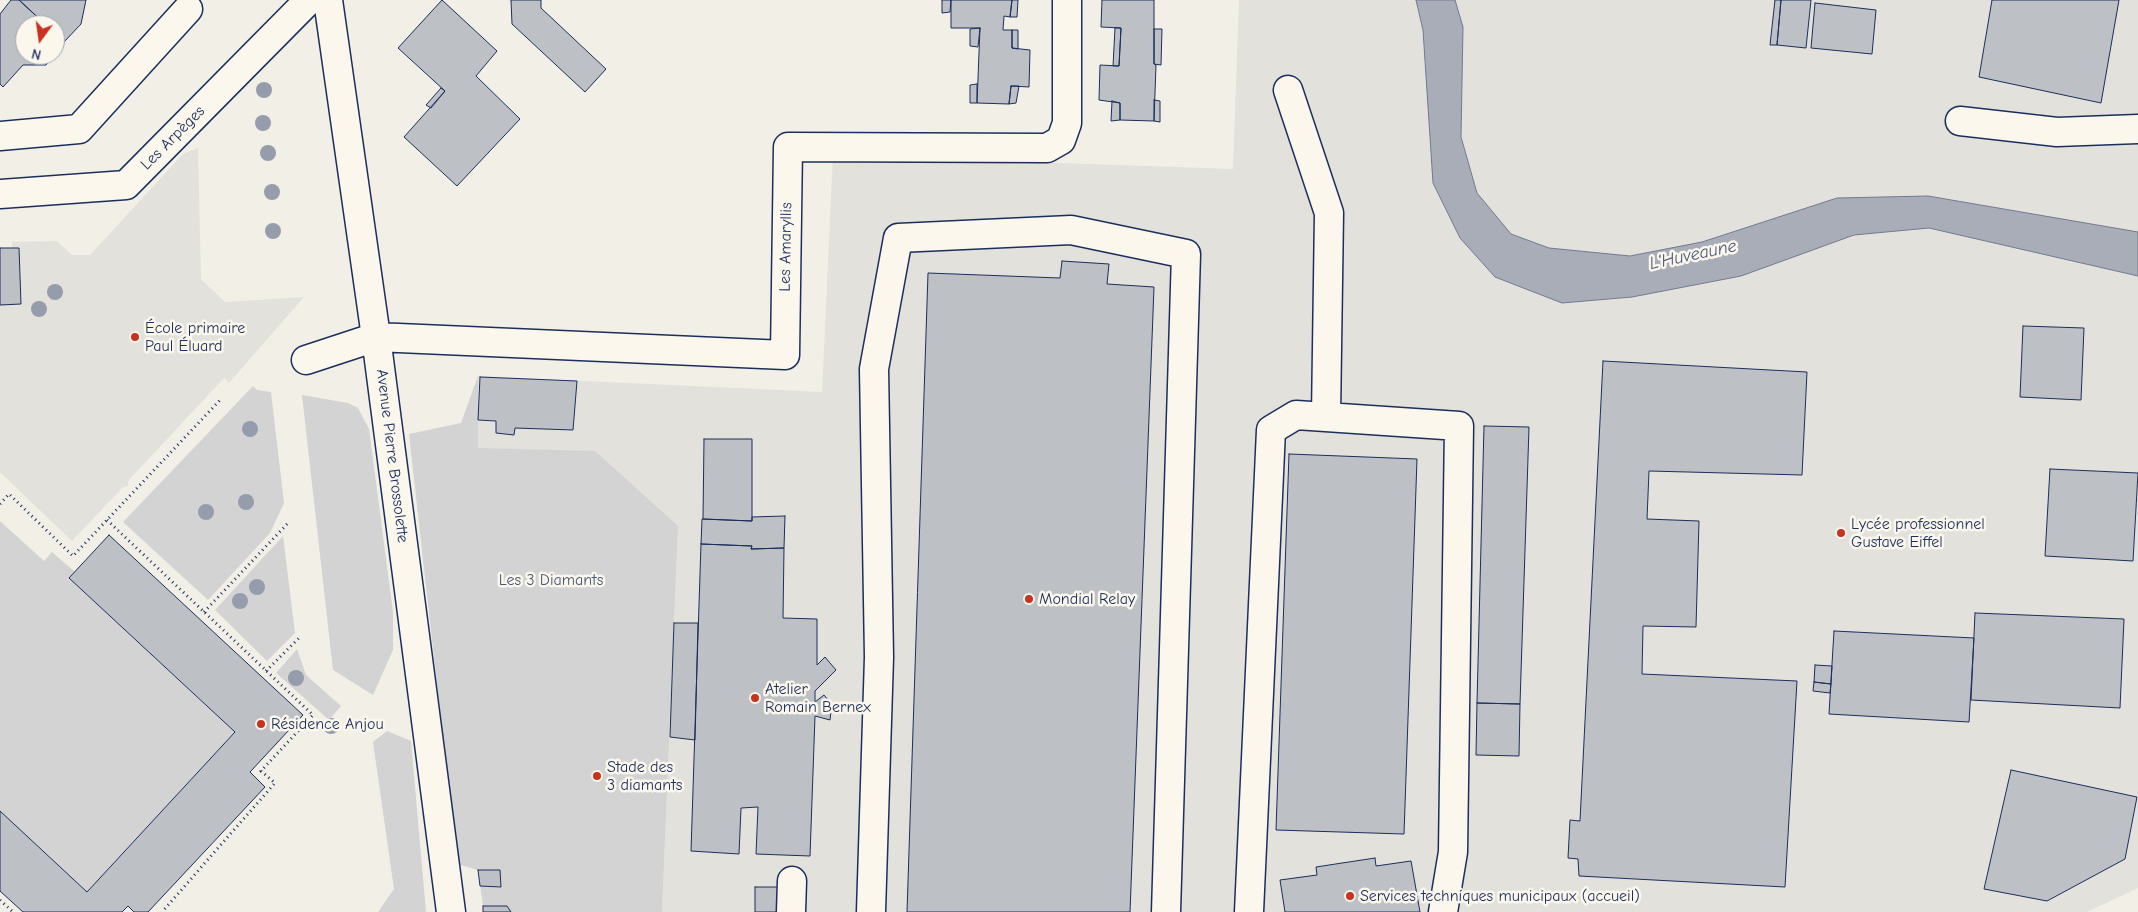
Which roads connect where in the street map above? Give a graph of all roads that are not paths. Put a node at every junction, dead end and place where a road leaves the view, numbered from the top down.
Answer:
1 (309, 0) edge
2 (328, 0) edge
3 (1067, 0) edge
4 (188, 10) dead end
5 (1288, 90) dead end
6 (1960, 122) dead end
7 (2138, 129) edge
8 (0, 136) edge
9 (0, 194) edge
10 (376, 337) junction
11 (306, 360) dead end
12 (1326, 416) junction
13 (792, 881) dead end
14 (451, 912) edge
15 (790, 912) edge
16 (871, 912) edge
17 (1166, 912) edge
18 (1249, 912) edge
19 (1443, 912) edge

1 - 9 street, Les Arpèges
2 - 10 street, Avenue Pierre Brossolette
3 - 10 street, Les Amaryllis
4 - 8 street
5 - 12 street
6 - 7 street
10 - 11 street
10 - 14 street, Avenue Pierre Brossolette
12 - 18 street
12 - 19 street
13 - 15 street
16 - 17 street

